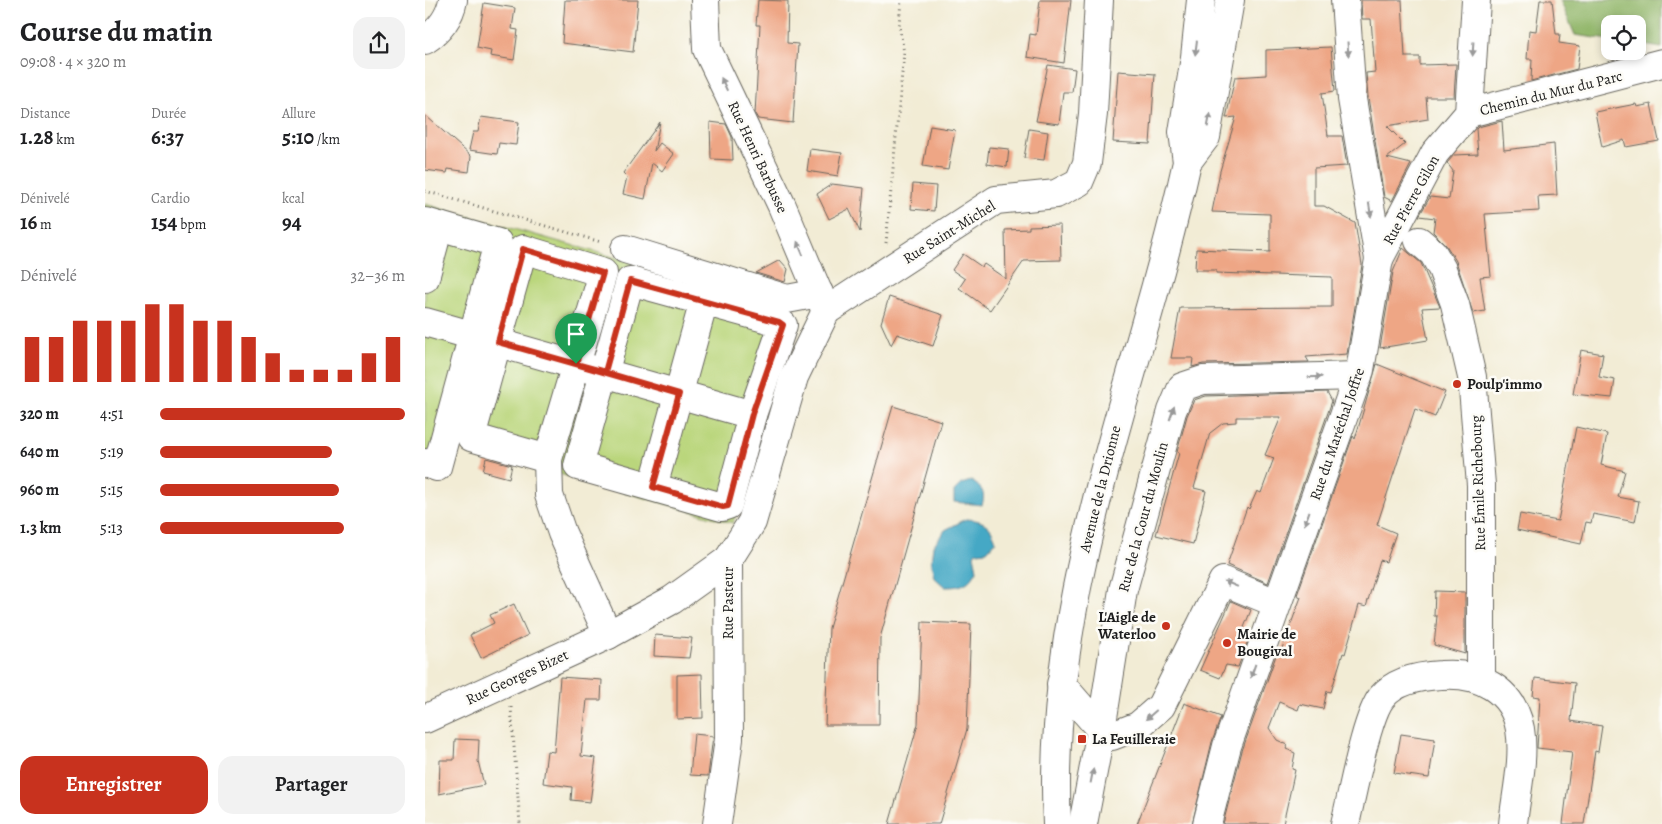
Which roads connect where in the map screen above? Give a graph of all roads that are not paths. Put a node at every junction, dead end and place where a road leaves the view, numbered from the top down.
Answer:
1 (453, 0) edge
2 (705, 0) edge
3 (1099, 0) edge
4 (1201, 0) edge
5 (1231, 0) edge
6 (1345, 0) edge
7 (1476, 0) edge
8 (425, 40) edge
9 (1662, 63) edge
10 (1469, 114) junction
11 (1187, 162) junction
12 (432, 224) edge
13 (1419, 241) dead end
14 (625, 249) road end
15 (1379, 259) junction
16 (425, 278) edge
17 (704, 301) junction
18 (823, 302) junction
19 (425, 322) edge
20 (485, 339) junction
21 (576, 364) junction
22 (605, 372) junction
23 (1358, 376) junction
24 (679, 394) junction
25 (752, 414) junction
26 (425, 464) edge
27 (548, 465) junction
28 (653, 487) junction
29 (728, 560) junction
30 (1276, 604) junction
31 (609, 635) junction
32 (1481, 679) junction
33 (1061, 684) junction
34 (425, 719) edge
35 (1101, 730) junction
36 (717, 824) edge
37 (1057, 824) edge
38 (1083, 824) edge
39 (1207, 824) edge
40 (1345, 824) edge
41 (1513, 824) edge

1 - 8 street
18 -> 2 street, Rue Henri Barbusse
3 - 18 street, Rue Saint-Michel
4 -> 11 street, Avenue de la Drionne
11 -> 5 street, Avenue de la Drionne
6 -> 15 street, Rue du Maréchal Joffre
7 -> 10 street
9 - 10 street, Chemin du Mur du Parc
10 - 15 street, Rue Pierre Gilon
11 - 33 street, Avenue de la Drionne
12 - 16 street
12 - 20 street
13 - 32 street, Rue Émile Richebourg
14 - 18 street
15 - 23 street, Rue du Maréchal Joffre
17 - 22 street
17 - 24 street
17 - 25 street
18 - 29 street, Rue Pasteur
19 - 20 street
20 - 21 street
20 - 21 street
20 - 26 street
20 - 27 street
21 - 22 street
21 - 27 street
22 - 24 street
22 - 28 street
23 -> 30 street, Rue du Maréchal Joffre
35 -> 23 street, Rue de la Cour du Moulin
24 - 25 street
24 - 28 street
25 - 28 street
27 - 31 street
29 - 31 street, Rue Georges Bizet
29 - 36 street, Rue Pasteur
30 -> 35 street
30 -> 39 street, Rue du Maréchal Joffre
31 - 34 street, Rue Georges Bizet
32 - 40 street
32 - 41 street
33 - 35 street
33 - 37 street, Avenue de la Drionne
38 -> 35 street, Rue de la Cour du Moulin

